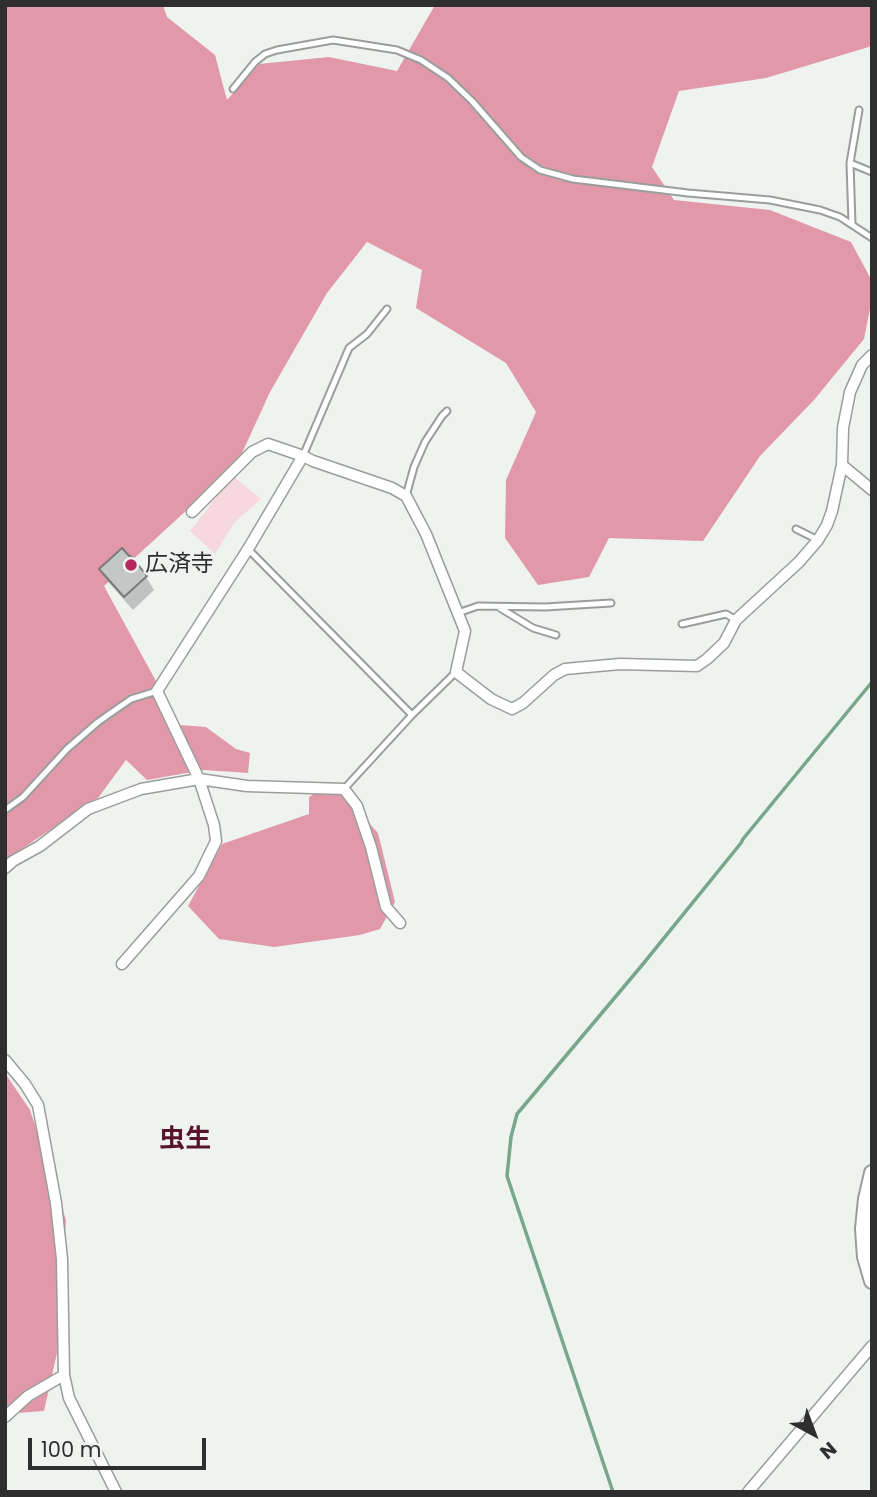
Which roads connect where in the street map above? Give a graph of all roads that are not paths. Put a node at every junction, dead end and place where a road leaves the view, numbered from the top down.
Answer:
1 (233, 89) dead end
2 (859, 110) dead end
3 (850, 163) junction
4 (872, 172) edge
5 (852, 225) junction
6 (872, 238) edge
7 (387, 309) dead end
8 (872, 355) edge
9 (447, 411) dead end
10 (303, 456) junction
11 (842, 465) junction
12 (872, 490) edge
13 (406, 496) junction
14 (192, 513) dead end
15 (796, 529) dead end
16 (818, 540) junction
17 (248, 549) junction
18 (611, 603) dead end
19 (497, 606) junction
20 (457, 613) junction
21 (736, 620) junction
22 (682, 624) dead end
23 (556, 635) dead end
24 (456, 672) junction
25 (157, 691) junction
26 (412, 715) junction
27 (199, 779) junction
28 (344, 789) junction
29 (5, 810) edge
30 (5, 868) edge
31 (400, 923) dead end
32 (122, 964) dead end
33 (5, 1060) edge
34 (872, 1173) edge
35 (872, 1281) edge
36 (872, 1346) edge
37 (64, 1375) junction
38 (5, 1417) edge
39 (116, 1492) edge
40 (748, 1492) edge

1 - 5 lane
2 - 3 lane
3 - 4 lane
3 - 5 lane
5 - 6 lane
7 - 10 lane
8 - 11 street
9 - 13 lane
10 - 13 street
10 - 14 street
10 - 17 street
11 - 12 street
11 - 16 street
13 - 20 street
15 - 16 lane
16 - 21 street
17 - 25 street
17 - 26 lane
18 - 19 lane
19 - 20 lane
19 - 23 lane
20 - 24 street
21 - 22 lane
21 - 24 street
24 - 26 lane
25 - 27 street
25 - 29 lane
26 - 28 lane
27 - 28 street
27 - 30 street
27 - 32 street
28 - 31 street
33 - 37 street
34 - 35 main road
36 - 40 street
37 - 38 street
37 - 39 street

